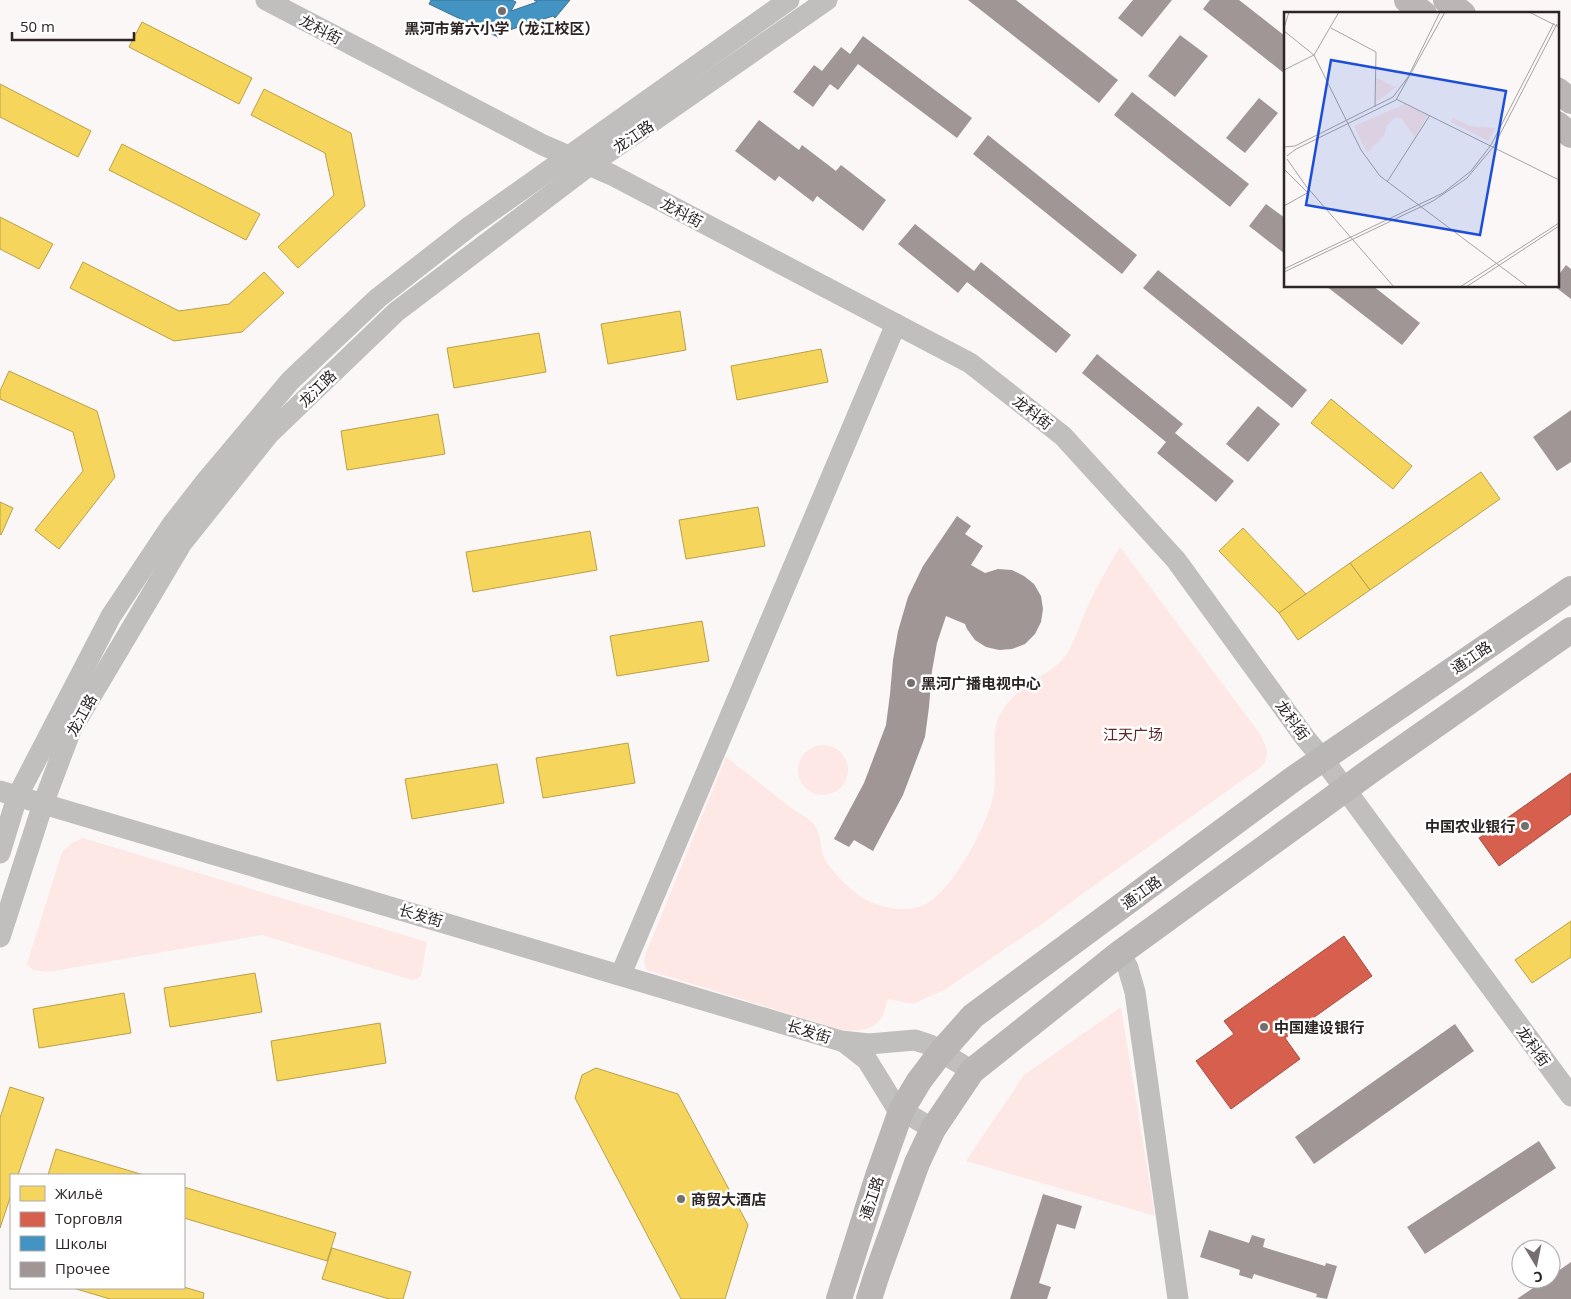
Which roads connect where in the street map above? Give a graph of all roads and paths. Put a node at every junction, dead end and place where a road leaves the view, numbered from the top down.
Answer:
1 (266, 0) edge
2 (788, 0) edge
3 (827, 0) edge
4 (1407, 0) edge
5 (1446, 0) edge
6 (1422, 12) edge
7 (1461, 12) edge
8 (1558, 91) edge
9 (1571, 101) edge
10 (1558, 125) edge
11 (1571, 135) edge
12 (570, 156) junction
13 (590, 165) junction
14 (896, 324) junction
15 (1571, 589) edge
16 (1571, 630) edge
17 (1323, 759) junction
18 (1345, 789) junction
19 (9, 794) edge
20 (43, 804) junction
21 (0, 853) edge
22 (0, 937) edge
23 (1120, 953) junction
24 (621, 974) junction
25 (841, 1040) junction
26 (941, 1052) junction
27 (972, 1071) junction
28 (1571, 1096) edge
29 (901, 1111) junction
30 (933, 1129) junction
31 (838, 1299) edge
32 (869, 1299) edge
33 (1178, 1299) edge

1 - 12 street, 龙科街
2 - 12 street, 龙江路
3 - 13 street, 龙江路
4 - 6 main road
5 - 7 main road
8 - 9 main road
10 - 11 main road
12 - 13 street, 龙科街
12 - 19 street, 龙江路
13 - 14 street, 龙科街
13 - 20 street, 龙江路
14 - 17 street, 龙科街
14 - 24 street
15 - 17 main road, 通江路
16 - 18 main road, 通江路
17 - 18 street, 龙科街
17 - 26 main road, 通江路
18 - 23 main road, 通江路
18 - 28 street, 龙科街
19 - 20 street, 长发街
19 - 21 street, 龙江路
20 - 22 street, 龙江路
20 - 24 street, 长发街
23 - 27 main road, 通江路
23 - 33 street
24 - 25 street, 长发街
25 - 26 street, 长发街
25 - 29 street, 长发街
26 - 27 street, 长发街
26 - 29 main road, 通江路
27 - 30 main road, 通江路
29 - 30 street, 长发街
29 - 31 main road, 通江路
30 - 32 main road, 通江路

